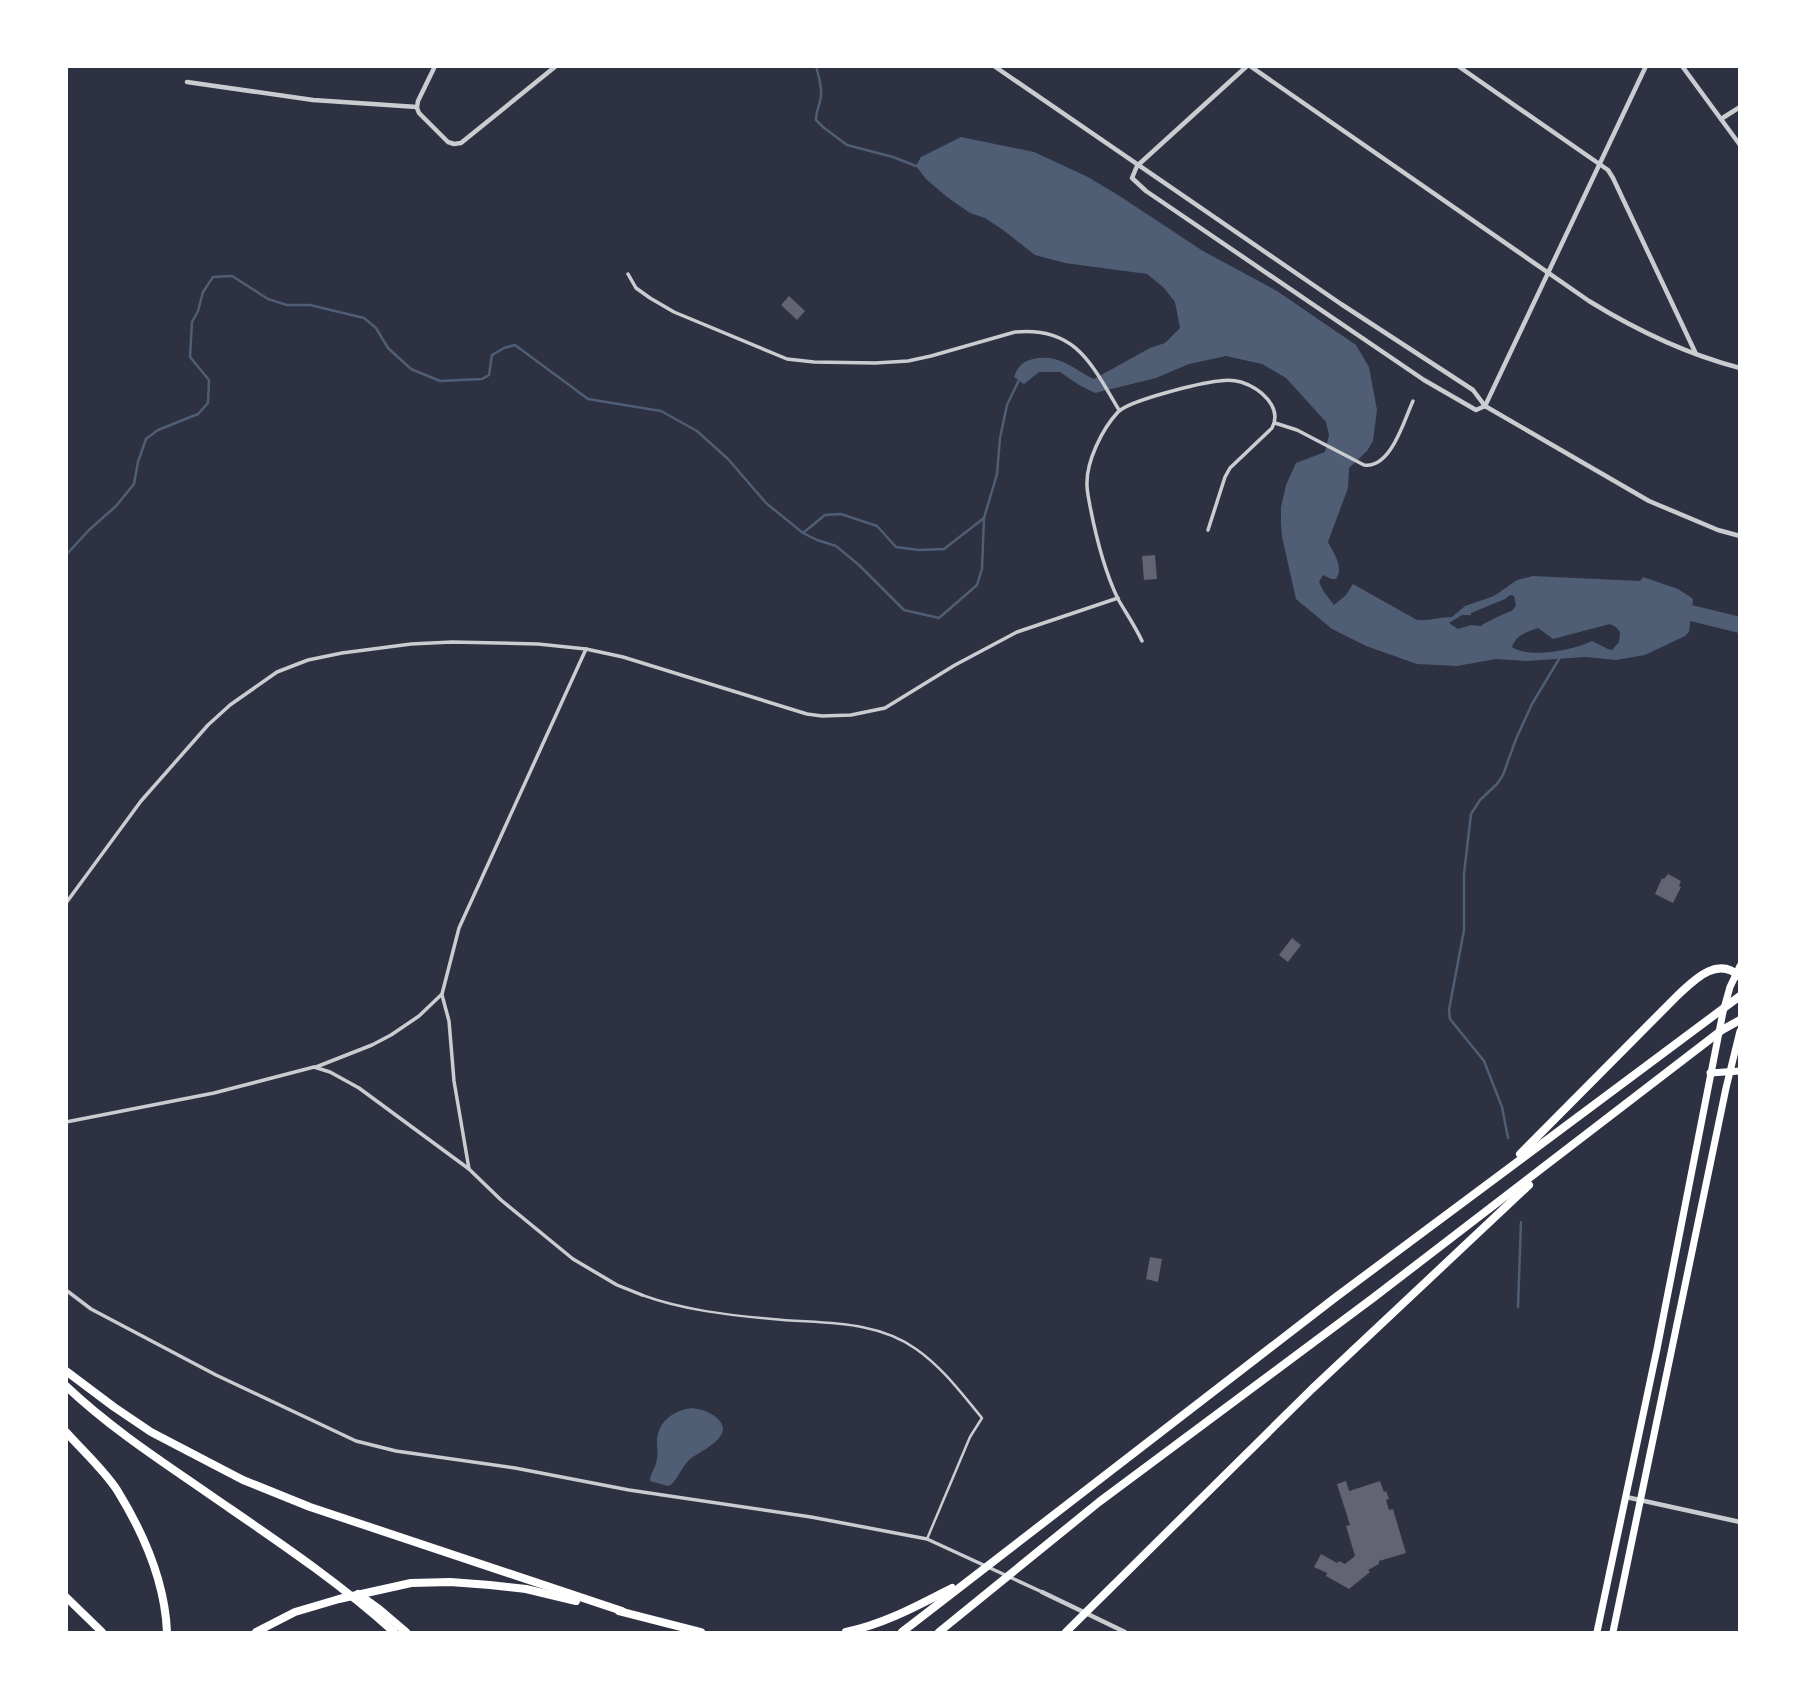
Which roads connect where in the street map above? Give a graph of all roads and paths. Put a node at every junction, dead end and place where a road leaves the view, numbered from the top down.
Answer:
1 (435, 66) edge
2 (555, 66) edge
3 (994, 66) edge
4 (1248, 66) edge
5 (1458, 66) edge
6 (1646, 66) edge
7 (1682, 66) edge
8 (187, 82) dead end
9 (417, 107) junction
10 (1740, 107) edge
11 (1721, 119) junction
12 (1740, 145) edge
13 (1600, 163) junction
14 (1136, 166) junction
15 (1548, 273) junction
16 (628, 274) dead end
17 (1696, 355) junction
18 (1740, 368) edge
19 (1413, 401) dead end
20 (1485, 406) junction
21 (1119, 410) junction
22 (1275, 423) junction
23 (1208, 530) dead end
24 (1740, 537) edge
25 (1118, 598) junction
26 (1142, 641) dead end
27 (586, 649) junction
28 (66, 903) edge
29 (1738, 972) edge
30 (442, 994) junction
31 (1740, 996) edge
32 (1740, 1020) edge
33 (1740, 1031) edge
34 (314, 1067) junction
35 (1740, 1071) edge
36 (1730, 1072) junction
37 (1710, 1073) junction
38 (66, 1122) edge
39 (1563, 1153) junction
40 (469, 1169) junction
41 (1501, 1174) junction
42 (66, 1290) edge
43 (642, 1295) joint
44 (66, 1371) edge
45 (66, 1386) edge
46 (66, 1432) edge
47 (1626, 1497) junction
48 (1641, 1500) junction
49 (1740, 1522) edge
50 (927, 1539) junction
51 (970, 1579) junction
52 (1042, 1592) joint
53 (66, 1597) edge
54 (375, 1610) junction
55 (622, 1611) junction
56 (102, 1633) edge
57 (167, 1633) edge
58 (256, 1633) edge
59 (394, 1633) edge
60 (406, 1633) edge
61 (701, 1633) edge
62 (846, 1633) edge
63 (902, 1633) edge
64 (939, 1633) edge
65 (1066, 1633) edge
66 (1125, 1633) edge
67 (1597, 1633) edge
68 (1613, 1633) edge

1 - 9 street
2 - 9 street
3 - 14 street
4 - 14 street
4 - 15 street
5 - 13 street
6 - 13 street
7 - 11 street
8 - 9 street
10 - 11 street
11 - 12 street
13 - 15 street
13 - 17 street
14 - 20 street
14 - 20 street
15 - 17 street
15 - 20 street
16 - 21 street
17 - 18 street
19 - 22 street
20 - 24 street
21 - 22 street
21 - 25 street
22 - 23 street
25 - 26 street
25 - 27 street
27 - 28 street
27 - 30 street
29 - 37 main road
29 - 41 highway
30 - 34 street
30 - 40 street
31 - 41 highway
32 - 39 highway
33 - 36 main road
34 - 38 street
34 - 40 street
35 - 36 main road
36 - 37 main road
36 - 48 main road
37 - 47 main road
39 - 64 highway
39 - 65 highway
40 - 43 street
41 - 51 highway
42 - 50 street
43 - 50 lane
44 - 55 highway
45 - 54 highway
46 - 57 highway
47 - 48 street
47 - 67 main road
48 - 49 street
48 - 68 main road
50 - 52 street
51 - 62 highway
51 - 63 highway
52 - 66 street
53 - 56 highway
54 - 59 highway
54 - 60 highway
55 - 58 highway
55 - 61 highway

